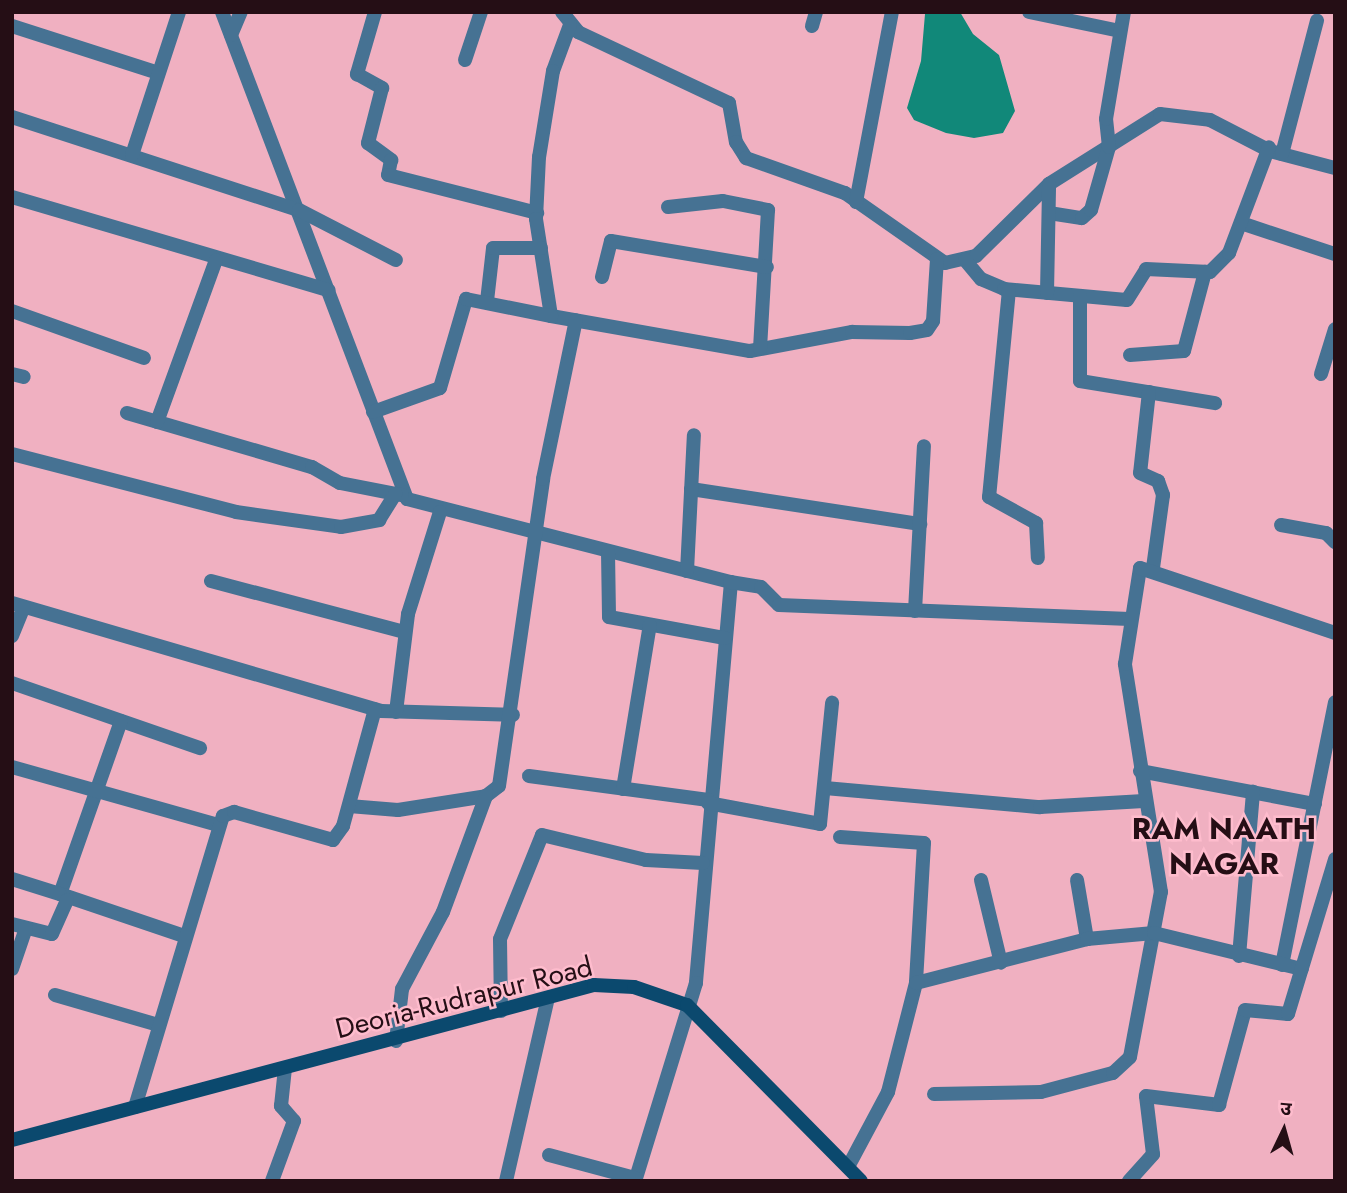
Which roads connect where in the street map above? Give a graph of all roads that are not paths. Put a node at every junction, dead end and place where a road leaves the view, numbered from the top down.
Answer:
1 (179, 12) edge
2 (222, 12) edge
3 (241, 12) edge
4 (375, 12) edge
5 (481, 12) edge
6 (892, 12) edge
7 (1030, 12) edge
8 (1124, 12) edge
9 (566, 18) edge
10 (1317, 21) dead end
11 (12, 26) edge
12 (1120, 31) junction
13 (232, 35) junction
14 (465, 60) dead end
15 (158, 73) junction
16 (12, 117) edge
17 (1109, 147) junction
18 (1276, 151) junction
19 (132, 155) junction
20 (1335, 168) edge
21 (1049, 184) junction
22 (12, 197) edge
23 (856, 202) junction
24 (668, 207) dead end
25 (299, 210) junction
26 (537, 213) junction
27 (1048, 214) junction
28 (1241, 223) junction
29 (541, 248) junction
30 (1335, 254) edge
31 (937, 259) junction
32 (216, 260) junction
33 (396, 260) dead end
34 (965, 260) junction
35 (767, 267) junction
36 (1205, 272) junction
37 (603, 277) dead end
38 (1009, 289) junction
39 (329, 290) junction
40 (1047, 293) junction
41 (1080, 296) junction
42 (486, 302) junction
43 (12, 311) edge
44 (551, 316) junction
45 (576, 320) junction
46 (1335, 329) edge
47 (760, 349) junction
48 (1130, 355) dead end
49 (145, 358) dead end
50 (1321, 374) dead end
51 (1149, 392) junction
52 (1215, 403) dead end
53 (373, 411) junction
54 (127, 413) dead end
55 (157, 422) junction
56 (694, 435) dead end
57 (924, 446) dead end
58 (12, 454) edge
59 (691, 489) junction
60 (400, 495) junction
61 (440, 512) junction
62 (920, 524) junction
63 (1281, 525) dead end
64 (534, 535) junction
65 (1335, 542) edge
66 (608, 552) junction
67 (1038, 558) dead end
68 (1153, 568) junction
69 (687, 571) junction
70 (211, 581) dead end
71 (730, 582) junction
72 (18, 605) edge
73 (915, 611) junction
74 (1130, 619) junction
75 (650, 625) junction
76 (404, 632) junction
77 (1335, 633) edge
78 (12, 636) edge
79 (725, 638) junction
80 (12, 683) edge
81 (1335, 702) edge
82 (832, 703) dead end
83 (375, 709) junction
84 (396, 712) junction
85 (513, 715) junction
86 (121, 721) junction
87 (1333, 735) edge
88 (200, 748) dead end
89 (12, 767) edge
90 (1140, 771) junction
91 (529, 776) dead end
92 (825, 788) junction
93 (623, 789) junction
94 (96, 792) junction
95 (1254, 792) junction
96 (486, 796) junction
97 (1144, 801) junction
98 (708, 802) junction
99 (1315, 804) junction
100 (349, 806) junction
101 (219, 825) junction
102 (840, 837) dead end
103 (1335, 859) edge
104 (704, 863) junction
105 (12, 879) edge
106 (981, 880) dead end
107 (1076, 880) dead end
108 (64, 897) junction
109 (19, 926) edge
110 (1154, 933) junction
111 (184, 936) junction
112 (1087, 939) junction
113 (1239, 956) junction
114 (1000, 963) junction
115 (1282, 965) junction
116 (12, 969) edge
117 (1302, 969) junction
118 (916, 983) junction
119 (55, 995) dead end
120 (548, 998) junction
121 (687, 1005) junction
122 (501, 1012) junction
123 (158, 1025) junction
124 (396, 1041) junction
125 (285, 1069) junction
126 (934, 1094) dead end
127 (135, 1107) junction
128 (12, 1140) edge
129 (549, 1155) dead end
130 (848, 1167) junction
131 (635, 1179) edge
132 (272, 1181) edge
133 (506, 1181) edge
134 (862, 1181) edge
135 (1129, 1181) edge

1 - 15 street
2 - 13 street
3 - 13 street
4 - 26 street
5 - 14 street
6 - 23 street
7 - 12 street
8 - 12 street
9 - 23 street
9 - 26 street
10 - 18 street
11 - 15 street
12 - 17 street
13 - 25 street
15 - 19 street
16 - 19 street
17 - 18 street
17 - 21 street
17 - 27 street
18 - 20 street
18 - 28 street
19 - 25 street
21 - 27 street
21 - 34 street
22 - 32 street
23 - 31 street
24 - 35 street
25 - 33 street
25 - 39 street
26 - 29 street
27 - 40 street
28 - 30 street
28 - 36 street
29 - 42 street
29 - 44 street
31 - 34 street
31 - 47 street
32 - 39 street
32 - 55 street
34 - 38 street
35 - 37 street
35 - 47 street
36 - 41 street
36 - 48 street
38 - 40 street
38 - 67 street
39 - 53 street
40 - 41 street
41 - 51 street
42 - 44 street
42 - 53 street
43 - 49 street
44 - 45 street
45 - 47 street
45 - 64 street
46 - 50 street
51 - 52 street
51 - 68 street
53 - 60 street
54 - 55 street
55 - 60 street
56 - 59 street
57 - 62 street
58 - 60 street
59 - 62 street
59 - 69 street
60 - 61 street
61 - 64 street
61 - 76 street
62 - 73 street
63 - 65 street
64 - 66 street
64 - 85 street
66 - 69 street
66 - 75 street
68 - 74 street
68 - 77 street
69 - 71 street
70 - 76 street
71 - 73 street
71 - 79 street
72 - 78 street
72 - 83 street
73 - 74 street
74 - 90 street
75 - 79 street
75 - 93 street
76 - 84 street
79 - 98 street
80 - 86 street
81 - 87 street
82 - 92 street
83 - 84 street
83 - 100 street
84 - 85 street
85 - 96 street
86 - 88 street
86 - 94 street
87 - 99 street
89 - 94 street
90 - 95 street
90 - 97 street
91 - 93 street
92 - 97 street
92 - 98 street
93 - 98 street
94 - 101 street
94 - 108 street
95 - 99 street
95 - 113 street
96 - 100 street
96 - 124 street
97 - 110 street
98 - 104 street
99 - 115 street
100 - 101 street
101 - 111 street
102 - 118 street
103 - 117 street
104 - 121 street
104 - 122 street
105 - 108 street
106 - 114 street
107 - 112 street
108 - 109 street
108 - 111 street
109 - 116 street
110 - 112 street
110 - 113 street
110 - 126 street
111 - 123 street
112 - 114 street
113 - 115 street
114 - 118 street
115 - 117 street
117 - 135 street
118 - 130 street
119 - 123 street
120 - 121 main road, Deoria-Rudrapur Road
120 - 122 main road, Deoria-Rudrapur Road
120 - 133 street
121 - 130 main road, Deoria-Rudrapur Road
121 - 131 street
122 - 124 main road, Deoria-Rudrapur Road
123 - 127 street
124 - 125 main road, Deoria-Rudrapur Road
125 - 127 main road, Deoria-Rudrapur Road
125 - 132 street
127 - 128 main road, Deoria-Rudrapur Road
129 - 131 street
130 - 134 main road, Deoria-Rudrapur Road

